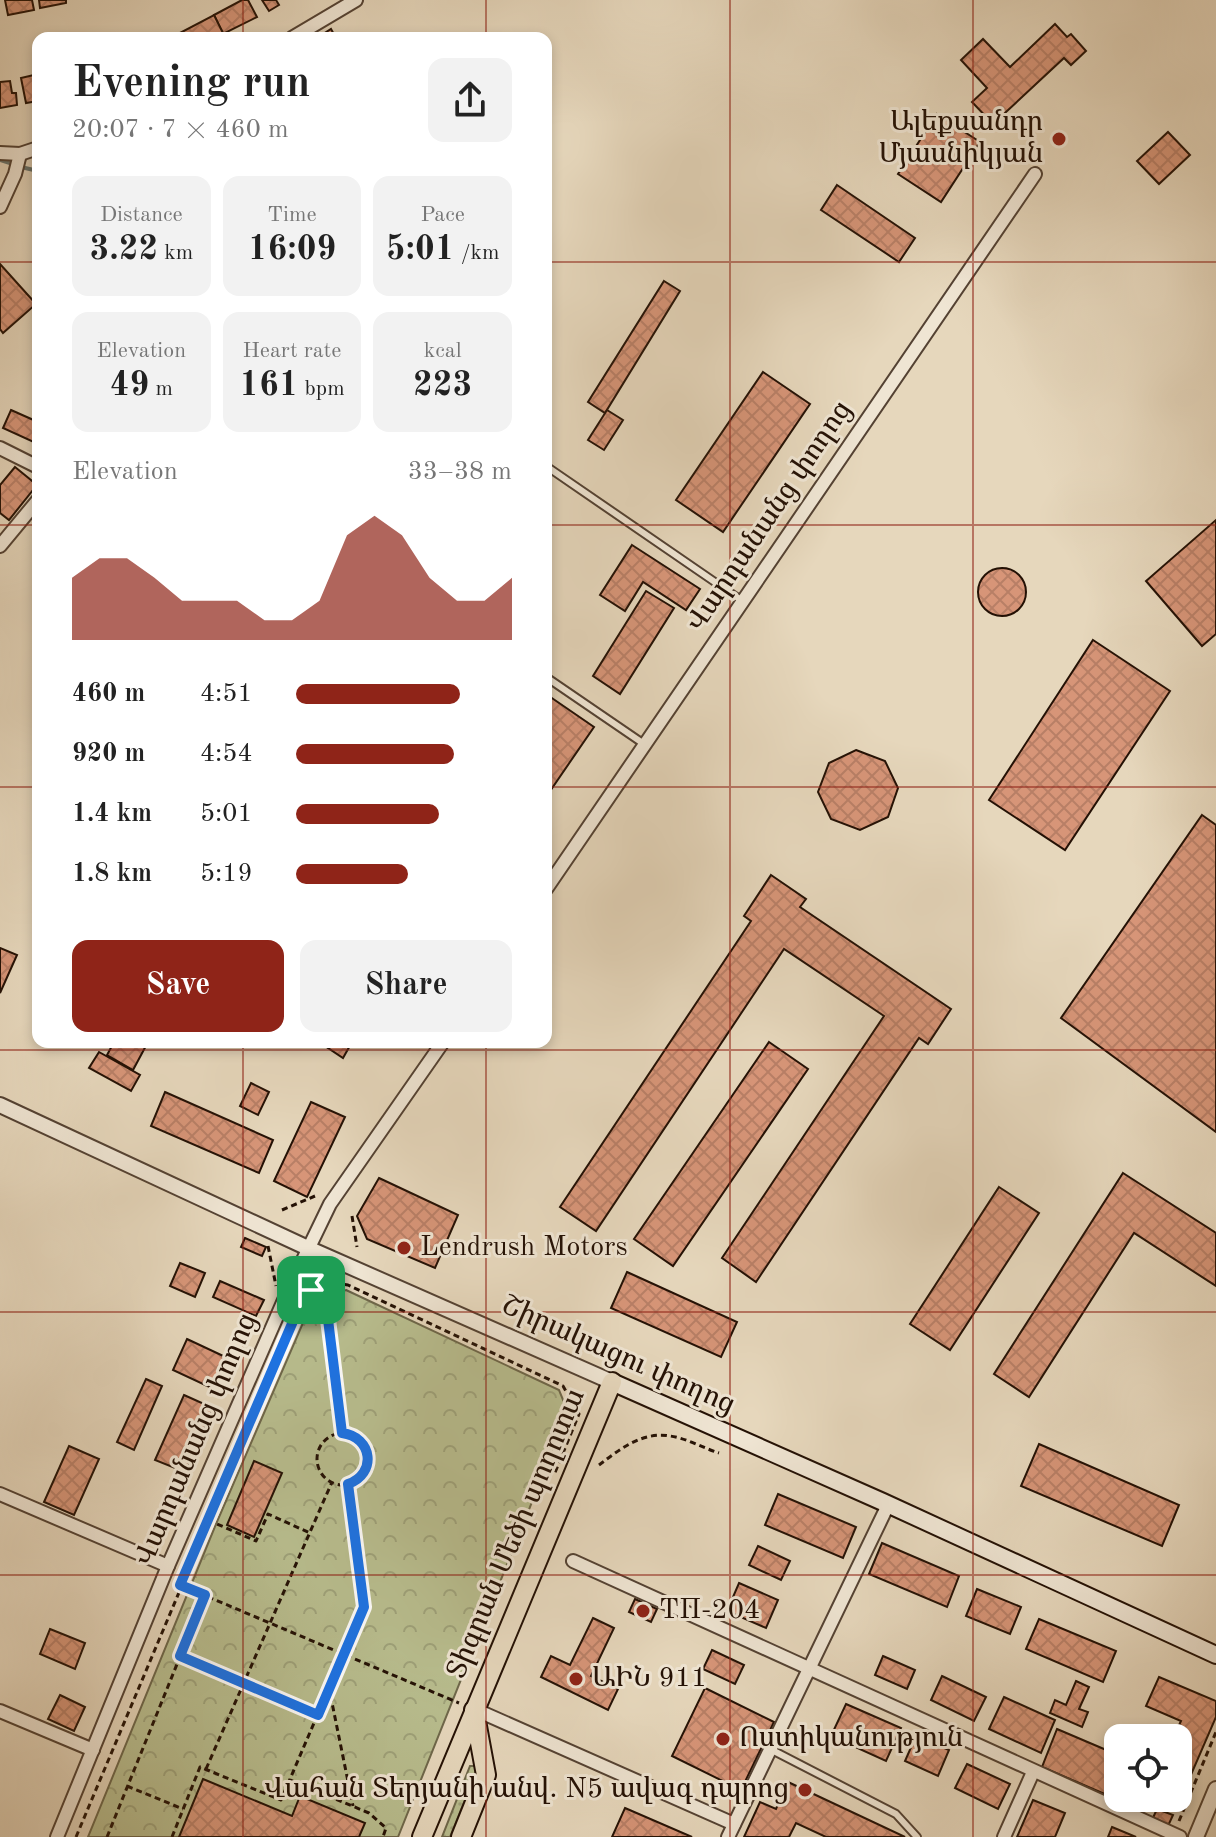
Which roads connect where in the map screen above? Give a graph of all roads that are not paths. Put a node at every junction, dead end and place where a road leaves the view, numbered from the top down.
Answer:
1 (356, 0) edge
2 (302, 32) edge
3 (32, 150) edge
4 (0, 153) edge
5 (20, 154) junction
6 (1035, 174) dead end
7 (0, 207) edge
8 (0, 448) edge
9 (32, 464) edge
10 (552, 470) edge
11 (32, 507) edge
12 (0, 546) edge
13 (741, 600) junction
14 (552, 681) edge
15 (644, 744) junction
16 (552, 880) edge
17 (439, 1048) edge
18 (1, 1108) edge
19 (310, 1249) junction
20 (612, 1382) junction
21 (0, 1494) edge
22 (888, 1505) junction
23 (573, 1561) dead end
24 (168, 1566) junction
25 (1216, 1655) edge
26 (808, 1670) junction
27 (466, 1706) junction
28 (0, 1711) edge
29 (770, 1749) junction
30 (93, 1750) junction
31 (1033, 1772) junction
32 (1216, 1789) edge
33 (734, 1824) junction
34 (1177, 1836) edge
35 (57, 1837) edge
36 (422, 1837) edge
37 (461, 1837) edge
38 (728, 1837) edge
39 (917, 1837) edge
40 (1004, 1837) edge
41 (1196, 1837) edge

1 - 2 street
3 - 5 street
4 - 5 street
5 - 7 street
6 - 13 street, Վարդանանց փողոց
8 - 9 street
10 - 13 lane
11 - 12 street
13 - 15 street, Վարդանանց փողոց
14 - 15 lane
15 - 16 street, Վարդանանց փողոց
17 - 19 street, Վարդանանց փողոց
18 - 19 street, Շիրակացու փողոց
19 - 20 street, Շիրակացու փողոց
19 - 24 street, Վարդանանց փողոց
20 - 22 main road, Շիրակացու փողոց
20 - 27 main road, Տիգրան Մեծի պողոտա
21 - 24 street
22 - 25 main road, Շիրակացու փողոց
22 - 26 street
23 - 26 street
24 - 30 street, Վարդանանց փողոց
26 - 29 street
26 - 31 street
27 - 33 street
27 - 36 main road, Տիգրան Մեծի պողոտա
27 - 37 main road, Տիգրան Մեծի պողոտա
28 - 30 street
29 - 33 street
29 - 39 lane
30 - 35 street, Վարդանանց փողոց
31 - 34 street
31 - 40 street
32 - 41 street
33 - 38 street

